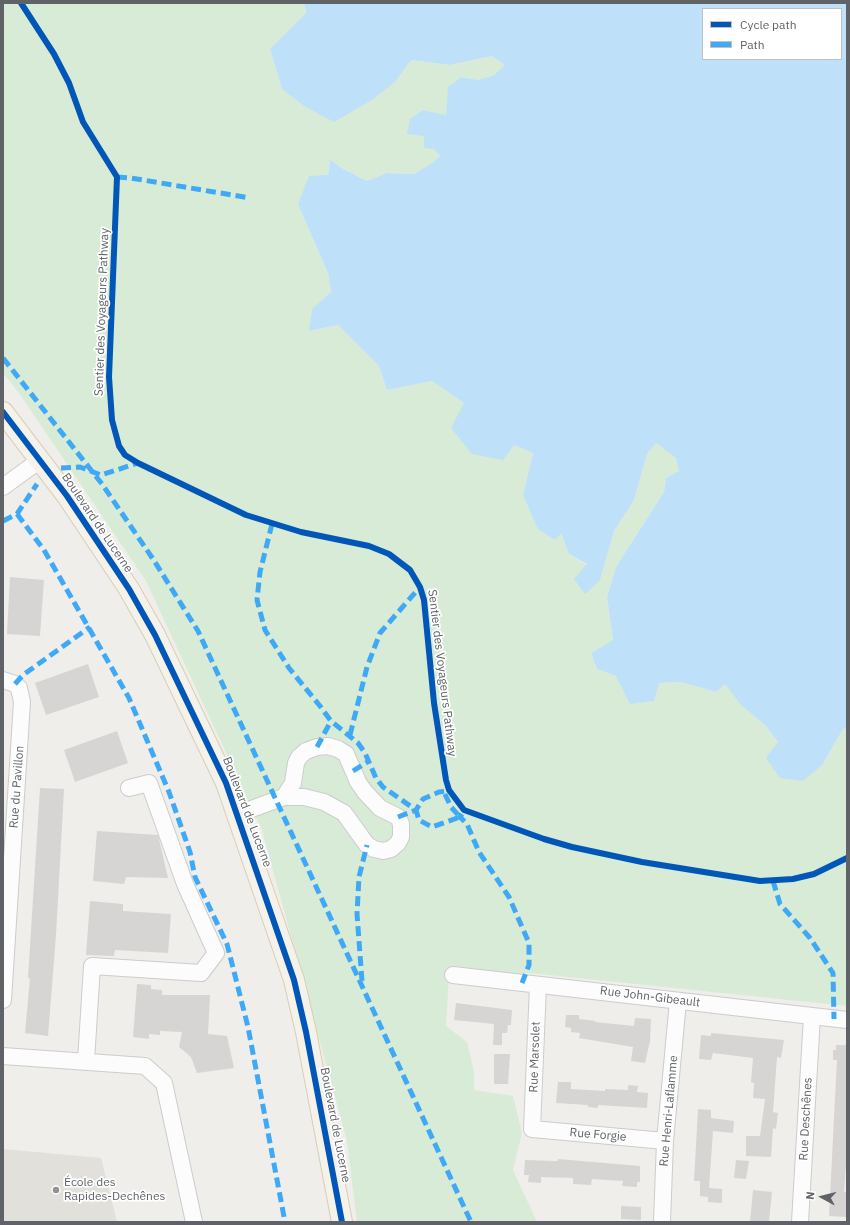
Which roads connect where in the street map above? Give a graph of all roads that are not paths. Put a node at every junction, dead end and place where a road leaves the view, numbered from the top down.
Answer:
1 (3, 412) edge
2 (40, 460) junction
3 (3, 487) edge
4 (3, 680) edge
5 (129, 788) dead end
6 (284, 796) junction
7 (238, 814) junction
8 (453, 975) dead end
9 (538, 985) junction
10 (3, 1000) edge
11 (678, 1001) junction
12 (812, 1016) junction
13 (847, 1020) edge
14 (3, 1056) edge
15 (86, 1062) junction
16 (532, 1129) joint
17 (665, 1141) junction
18 (194, 1222) edge
19 (342, 1222) edge
20 (662, 1222) edge
21 (800, 1222) edge

1 - 2 main road, Boulevard de Lucerne
2 - 3 street
2 - 7 main road, Boulevard de Lucerne
4 - 10 street, Rue du Pavillon
5 - 15 street
6 - 6 street
6 - 7 street
7 - 19 main road, Boulevard de Lucerne
8 - 9 street, Rue John-Gibeault
9 - 11 street, Rue John-Gibeault
9 - 16 street, Rue Marsolet
11 - 12 street, Rue John-Gibeault
11 - 17 street, Rue Henri-Laflamme
12 - 13 street, Rue John-Gibeault
12 - 21 street, Rue Deschênes
14 - 15 street
15 - 18 street
16 - 17 street, Rue Forgie
17 - 20 street, Rue Henri-Laflamme

